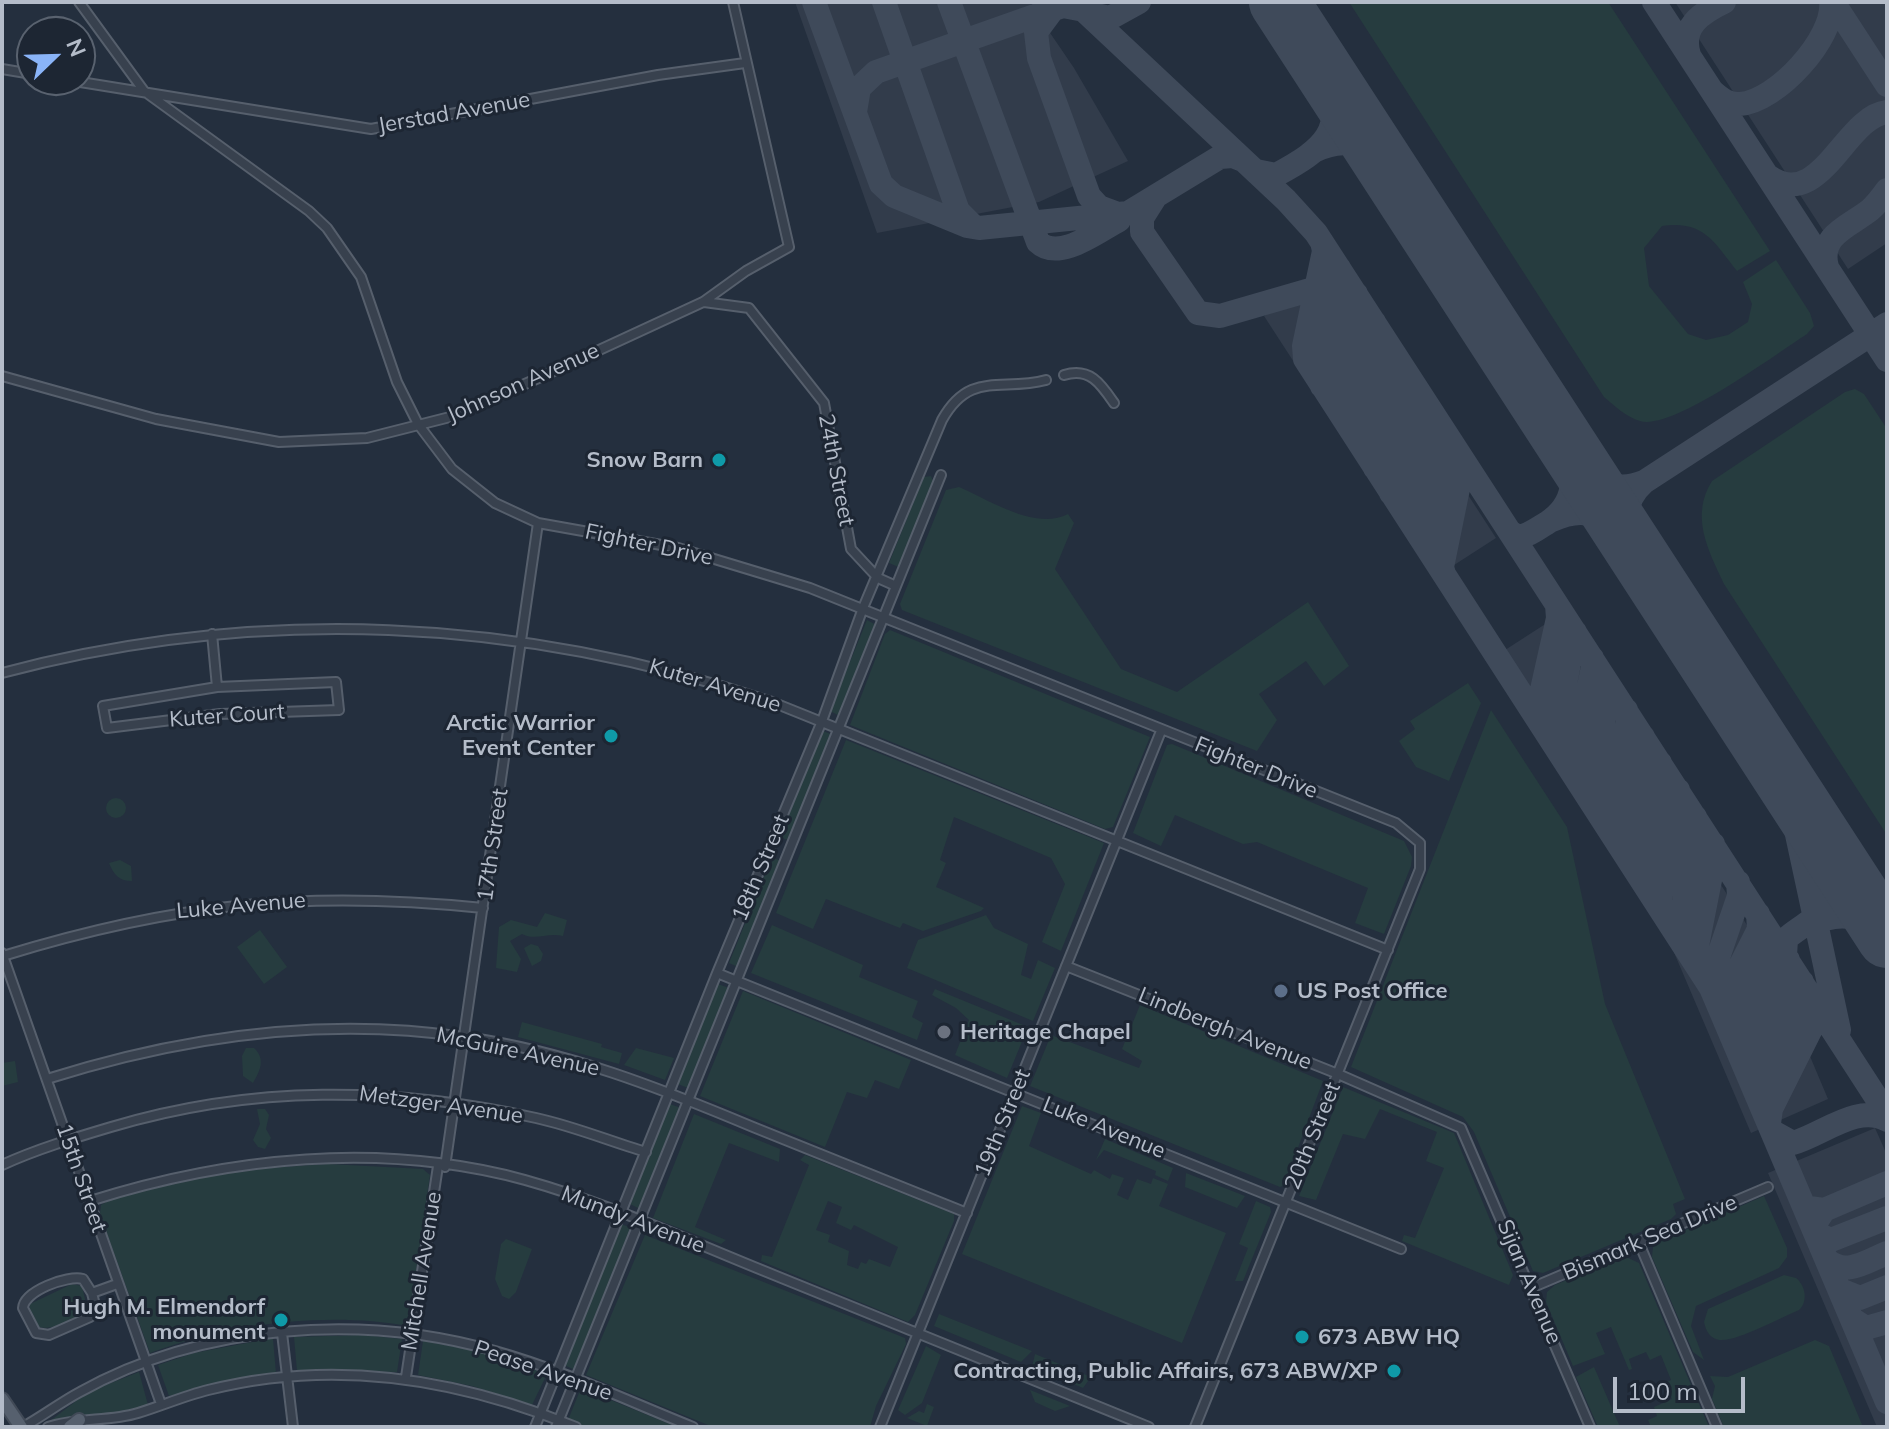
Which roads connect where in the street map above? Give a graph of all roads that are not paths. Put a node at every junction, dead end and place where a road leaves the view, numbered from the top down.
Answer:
1 (79, 2) edge
2 (733, 2) edge
3 (745, 63) junction
4 (96, 84) edge
5 (144, 91) junction
6 (703, 302) junction
7 (1064, 375) dead end
8 (2, 376) edge
9 (1046, 380) dead end
10 (1114, 403) dead end
11 (418, 424) junction
12 (941, 475) dead end
13 (538, 523) junction
14 (878, 578) junction
15 (896, 586) junction
16 (863, 608) junction
17 (884, 616) junction
18 (212, 634) junction
19 (522, 640) junction
20 (2, 673) edge
21 (217, 687) junction
22 (822, 721) junction
23 (840, 728) junction
24 (1161, 731) junction
25 (1118, 840) junction
26 (1420, 843) joint
27 (770, 848) junction
28 (788, 853) junction
29 (483, 908) junction
30 (1388, 950) junction
31 (3, 954) edge
32 (1066, 966) junction
33 (717, 973) junction
34 (737, 980) junction
35 (465, 1037) junction
36 (1338, 1074) junction
37 (47, 1079) junction
38 (670, 1092) junction
39 (1015, 1092) junction
40 (689, 1100) junction
41 (454, 1103) junction
42 (1467, 1137) joint
43 (68, 1140) junction
44 (646, 1152) junction
45 (2, 1165) edge
46 (442, 1166) junction
47 (1768, 1187) dead end
48 (90, 1201) junction
49 (1287, 1201) junction
50 (622, 1212) junction
51 (967, 1213) junction
52 (640, 1220) junction
53 (1639, 1243) junction
54 (1401, 1249) dead end
55 (117, 1284) junction
56 (1531, 1288) junction
57 (92, 1293) junction
58 (917, 1332) junction
59 (282, 1333) junction
60 (414, 1334) junction
61 (147, 1363) junction
62 (557, 1372) junction
63 (288, 1377) junction
64 (406, 1377) junction
65 (576, 1380) junction
66 (2, 1399) edge
67 (161, 1404) junction
68 (540, 1414) junction
69 (74, 1424) edge
70 (558, 1424) edge
71 (22, 1427) edge
72 (48, 1427) edge
73 (293, 1427) edge
74 (535, 1427) edge
75 (576, 1427) edge
76 (693, 1427) edge
77 (880, 1427) edge
78 (1149, 1427) edge
79 (1195, 1427) edge
80 (1590, 1427) edge
81 (1717, 1427) edge

1 - 5 street, Fighter Drive
2 - 3 street
3 - 5 street, Jerstad Avenue
3 - 6 street, Johnson Avenue
4 - 5 street, Jerstad Avenue
5 - 11 street, Fighter Drive
6 - 11 street, Johnson Avenue
6 - 14 street, 24th Street
7 - 10 street
8 - 11 street, Johnson Avenue
9 - 14 street, 18th Street
11 - 13 street, Fighter Drive
12 - 15 street, 18th Street
13 - 16 street, Fighter Drive
13 - 19 street, 17th Street
14 - 15 street, 24th Street
14 - 16 street, 18th Street
15 - 17 street, 18th Street
16 - 17 street, Fighter Drive
16 - 22 street, 18th Street
17 - 23 street, 18th Street
17 - 24 street, Fighter Drive
18 - 19 street, Kuter Avenue
18 - 20 street, Kuter Avenue
18 - 21 street, Kuter Court
19 - 22 street, Kuter Avenue
19 - 29 street, 17th Street
21 - 21 street, Kuter Court
22 - 23 street, Kuter Avenue
22 - 27 street, 18th Street
23 - 25 street, Kuter Avenue
23 - 28 street, 18th Street
24 - 25 street, 19th Street
24 - 26 street, Fighter Drive
25 - 30 street, Kuter Avenue
25 - 32 street, 19th Street
26 - 30 street, 20th Street
27 - 28 street
27 - 33 street, 18th Street
28 - 34 street, 18th Street
29 - 31 street, Luke Avenue
29 - 35 street, 17th Street
30 - 36 street, 20th Street
31 - 37 street, 15th Street
32 - 36 street, Lindbergh Avenue
32 - 39 street, 19th Street
33 - 34 street, Luke Avenue
33 - 38 street, 18th Street
34 - 39 street, Luke Avenue
34 - 40 street, 18th Street
35 - 37 street, McGuire Avenue
35 - 38 street, McGuire Avenue
35 - 41 street, 17th Street
36 - 42 street, Lindbergh Avenue
36 - 49 street, 20th Street
37 - 43 street, 15th Street
38 - 40 street, McGuire Avenue
38 - 44 street, 18th Street
39 - 49 street, Luke Avenue
39 - 51 street, 19th Street
40 - 51 street, McGuire Avenue
40 - 52 street, 18th Street
41 - 43 street, Metzger Avenue
41 - 44 street, Metzger Avenue
41 - 46 street, 17th Street
42 - 56 street, Sijan Avenue
43 - 45 street, Metzger Avenue
43 - 48 street, 15th Street
44 - 50 street, 18th Street
46 - 48 street, Mundy Avenue
46 - 50 street, Mundy Avenue
46 - 60 street, Mitchell Avenue
47 - 53 street, Bismark Sea Drive
48 - 55 street, 15th Street
49 - 54 street, Luke Avenue
49 - 79 street, 20th Street
50 - 52 street, Mundy Avenue
50 - 62 street, 18th Street
51 - 58 street, 19th Street
52 - 58 street, Mundy Avenue
52 - 65 street, 18th Street
53 - 56 street, Bismark Sea Drive
53 - 81 street
55 - 57 street
55 - 61 street, 15th Street
56 - 80 street, Sijan Avenue
57 - 57 street
58 - 77 street, 19th Street
58 - 78 street, Mundy Avenue
59 - 60 street, Pease Avenue
59 - 61 street, Pease Avenue
59 - 63 street
60 - 62 street, Pease Avenue
60 - 64 street, Mitchell Avenue
61 - 67 street, 15th Street
61 - 71 street, Pease Avenue
62 - 65 street, Pease Avenue
62 - 68 street, 18th Street
63 - 64 street, Pease Avenue
63 - 67 street, Pease Avenue
63 - 73 street
64 - 68 street, Pease Avenue
65 - 70 street, 18th Street
65 - 76 street, Pease Avenue
66 - 71 main road
67 - 69 street, Pease Avenue
68 - 70 street, Pease Avenue
68 - 74 street, 18th Street
69 - 72 street, Pease Avenue
70 - 75 street, Pease Avenue

